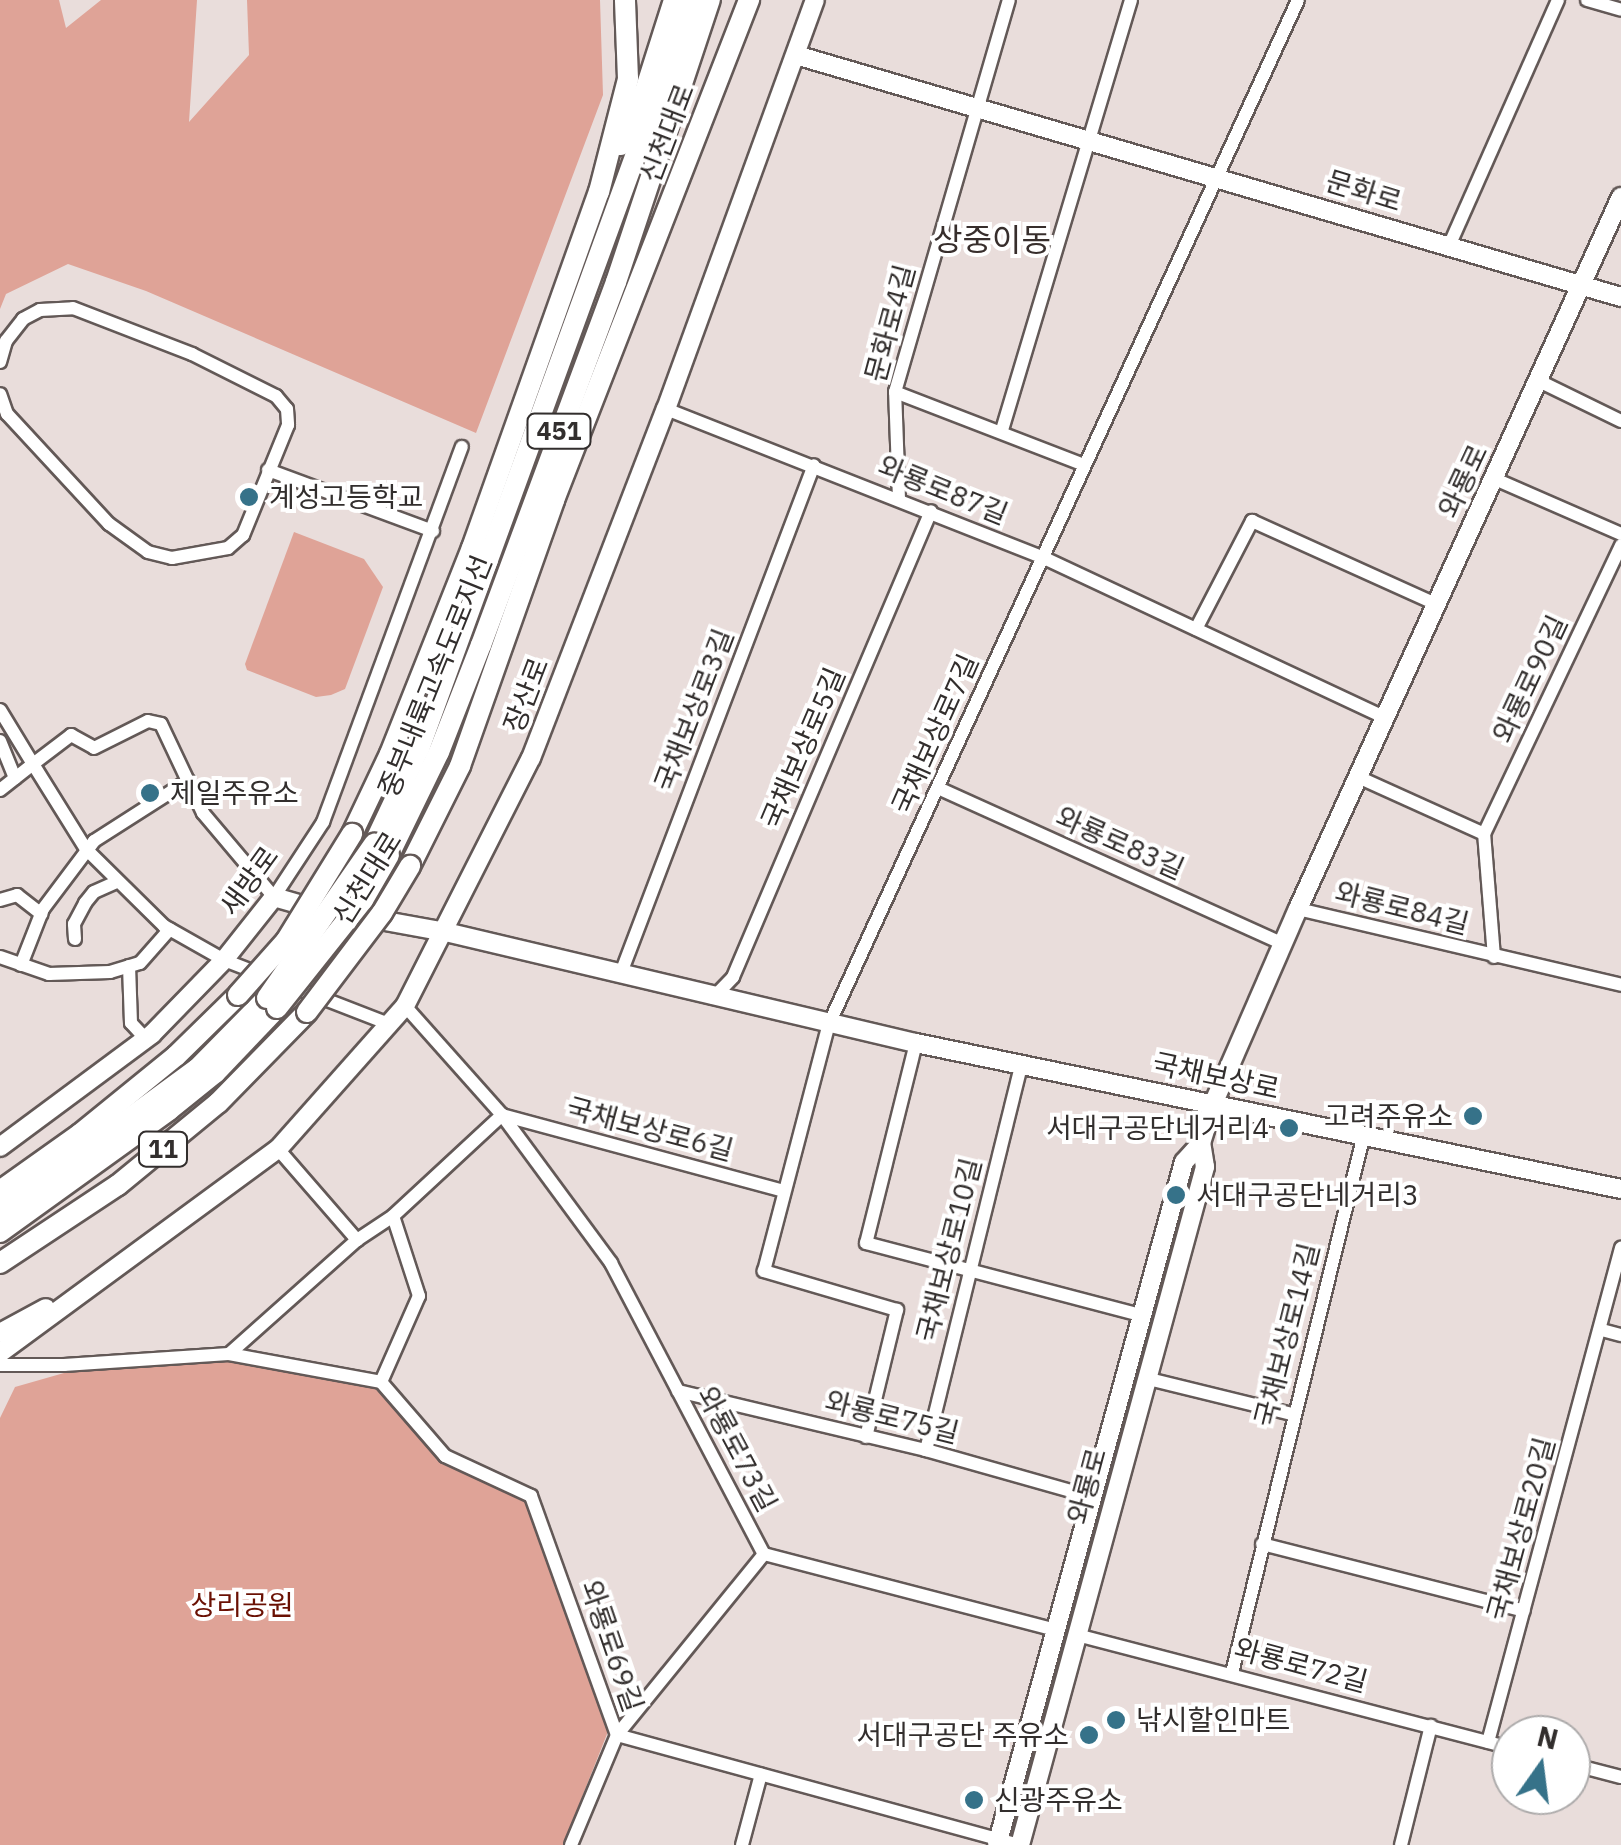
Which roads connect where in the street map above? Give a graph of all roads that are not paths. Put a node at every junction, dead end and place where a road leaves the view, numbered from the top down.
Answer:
1 (625, 0) edge
2 (659, 0) edge
3 (674, 0) edge
4 (692, 0) edge
5 (710, 0) edge
6 (736, 0) edge
7 (749, 0) edge
8 (815, 0) edge
9 (1009, 0) edge
10 (1132, 0) edge
11 (1298, 0) edge
12 (1558, 0) edge
13 (1587, 0) edge
14 (1621, 10) edge
15 (658, 41) junction
16 (796, 55) junction
17 (711, 93) junction
18 (976, 106) junction
19 (1091, 138) junction
20 (1219, 176) junction
21 (599, 192) junction
22 (1621, 197) edge
23 (1449, 246) junction
24 (1581, 285) junction
25 (1621, 297) edge
26 (0, 362) edge
27 (1539, 381) junction
28 (896, 392) junction
29 (0, 394) edge
30 (666, 409) junction
31 (1621, 422) edge
32 (1002, 430) junction
33 (462, 446) dead end
34 (1082, 464) junction
35 (814, 466) junction
36 (268, 470) junction
37 (1495, 478) junction
38 (898, 499) junction
39 (931, 512) junction
40 (432, 531) junction
41 (1621, 534) edge
42 (1621, 545) edge
43 (1042, 557) junction
44 (1436, 604) junction
45 (1196, 629) junction
46 (0, 710) edge
47 (1385, 718) junction
48 (0, 742) edge
49 (33, 764) junction
50 (15, 778) junction
51 (1358, 778) junction
52 (188, 781) junction
53 (938, 788) junction
54 (0, 790) edge
55 (1484, 834) junction
56 (382, 850) junction
57 (89, 852) junction
58 (116, 882) junction
59 (274, 897) junction
60 (0, 900) edge
61 (1298, 909) junction
62 (41, 914) junction
63 (170, 929) junction
64 (446, 932) junction
65 (75, 939) dead end
66 (1282, 944) junction
67 (0, 957) edge
68 (1494, 957) junction
69 (224, 960) junction
70 (21, 964) junction
71 (129, 966) junction
72 (621, 973) junction
73 (1621, 985) edge
74 (713, 998) junction
75 (272, 1002) junction
76 (405, 1006) junction
77 (389, 1024) junction
78 (829, 1024) junction
79 (146, 1038) junction
80 (916, 1043) junction
81 (1022, 1064) junction
82 (1214, 1102) junction
83 (502, 1116) junction
84 (1364, 1138) junction
85 (1200, 1143) junction
86 (0, 1147) edge
87 (278, 1149) junction
88 (1621, 1190) edge
89 (0, 1191) edge
90 (784, 1191) junction
91 (0, 1214) edge
92 (392, 1216) junction
93 (0, 1232) edge
94 (357, 1240) junction
95 (1621, 1248) edge
96 (0, 1263) edge
97 (969, 1270) junction
98 (95, 1282) junction
99 (1141, 1316) junction
100 (3, 1330) edge
101 (1602, 1330) junction
102 (1621, 1335) edge
103 (0, 1353) edge
104 (229, 1354) junction
105 (0, 1365) edge
106 (1145, 1378) junction
107 (381, 1382) junction
108 (678, 1391) junction
109 (1292, 1414) junction
110 (866, 1436) junction
111 (926, 1450) junction
112 (1092, 1497) junction
113 (1262, 1544) junction
114 (764, 1554) junction
115 (1524, 1611) junction
116 (1056, 1630) junction
117 (1077, 1635) junction
118 (1232, 1673) junction
119 (1431, 1726) junction
120 (617, 1736) junction
121 (1488, 1742) junction
122 (1491, 1743) edge
123 (1591, 1769) edge
124 (761, 1774) junction
125 (1621, 1777) edge
126 (998, 1842) edge
127 (571, 1845) edge
128 (742, 1845) edge
129 (1020, 1845) edge
130 (1401, 1845) edge

1 - 21 highway, 신천대로
2 - 15 highway
3 - 15 highway
4 - 56 highway, 중부내륙고속도로지선 / 451
5 - 56 highway, 중부내륙고속도로지선 / 451
6 - 17 highway
7 - 17 highway, 신천대로
8 - 16 main road, 장산로
9 - 18 street, 문화로4길
10 - 19 street
11 - 20 street, 국채보상로7길
12 - 23 street
13 - 14 street
15 - 21 highway
16 - 18 main road, 문화로
16 - 30 main road, 장산로
17 - 96 highway, 신천대로 / 11, bridge
18 - 19 main road, 문화로
18 - 28 street, 문화로4길
19 - 20 main road, 문화로
19 - 32 street
20 - 23 main road, 문화로
20 - 34 street, 국채보상로7길
21 - 89 highway, 신천대로 / 11, bridge
22 - 24 main road, 와룡로
23 - 24 main road, 문화로
24 - 25 main road, 문화로
24 - 27 main road, 와룡로
26 - 36 street
27 - 31 street
27 - 37 main road, 와룡로
28 - 32 street
28 - 38 street, 문화로4길
29 - 36 street
30 - 35 street, 와룡로87길
30 - 64 main road, 장산로
32 - 34 street
33 - 40 street, 새방로
34 - 43 street, 국채보상로7길
35 - 38 street, 와룡로87길
35 - 72 street, 국채보상로3길
36 - 40 street
37 - 41 street
37 - 44 main road, 와룡로
38 - 39 street, 와룡로87길
39 - 43 street, 와룡로87길
39 - 74 street, 국채보상로5길
40 - 59 street, 새방로
42 - 55 street, 와룡로90길
43 - 45 street, 와룡로87길
43 - 53 street, 국채보상로7길
44 - 45 street
44 - 47 main road, 와룡로
45 - 47 street, 와룡로87길
46 - 49 street
47 - 51 main road, 와룡로
48 - 50 street
49 - 50 street
49 - 52 street
49 - 57 street
50 - 54 street
51 - 55 street
51 - 61 main road, 와룡로
52 - 57 street
52 - 59 street
53 - 66 street, 와룡로83길
53 - 78 street, 국채보상로7길
55 - 68 street, 와룡로84길
56 - 75 highway, 중부내륙고속도로지선 / 451, bridge
57 - 58 street
57 - 62 street
58 - 63 street
58 - 65 street
59 - 64 main road, 국채보상로
59 - 69 main road, 새방로
60 - 62 street
61 - 66 main road, 와룡로
61 - 68 street, 와룡로84길
62 - 70 street
63 - 69 street
63 - 71 street
64 - 72 main road, 국채보상로
64 - 76 main road, 장산로
66 - 82 main road, 와룡로
67 - 70 street
68 - 73 street, 와룡로84길
69 - 77 street
69 - 79 main road, 새방로
70 - 71 street
71 - 79 street
72 - 74 main road, 국채보상로
74 - 78 main road, 국채보상로
75 - 91 highway, 중부내륙고속도로지선 / 451
75 - 93 highway, 중부내륙고속도로지선 / 451
76 - 77 main road, 장산로
76 - 83 street, 와룡로73길
77 - 87 main road, 장산로
78 - 80 main road, 국채보상로
78 - 90 street
79 - 86 main road, 새방로
80 - 81 main road, 국채보상로
80 - 97 street
81 - 82 main road, 국채보상로
81 - 97 street, 국채보상로10길
82 - 84 main road, 국채보상로
82 - 85 main road, 와룡로
83 - 90 street, 국채보상로6길
83 - 92 street
83 - 108 street, 와룡로73길
84 - 88 main road, 국채보상로
84 - 109 street, 국채보상로14길
85 - 99 main road, 와룡로
85 - 106 main road, 와룡로
87 - 94 street
87 - 98 main road, 장산로
90 - 110 street
92 - 94 street
92 - 107 street
94 - 104 street
95 - 101 street, 국채보상로20길
97 - 99 street
97 - 111 street, 국채보상로10길
98 - 100 main road, 장산로
98 - 103 main road, 장산로
99 - 112 main road, 와룡로
101 - 102 street
101 - 115 street, 국채보상로20길
104 - 105 street
104 - 107 street
106 - 109 street
106 - 117 main road, 와룡로
107 - 120 street, 와룡로69길
108 - 110 street, 와룡로75길
108 - 114 street, 와룡로73길
109 - 113 street, 국채보상로14길
110 - 111 street, 와룡로75길
111 - 112 street, 와룡로75길
112 - 116 main road, 와룡로
113 - 115 street
113 - 118 street, 국채보상로14길
114 - 116 street, 와룡로73길
114 - 120 street
115 - 121 street, 국채보상로20길
116 - 126 main road, 와룡로
117 - 118 street, 와룡로72길
117 - 129 main road, 와룡로
118 - 119 street, 와룡로72길
119 - 121 street, 와룡로72길
119 - 130 street
120 - 124 street, 와룡로69길
120 - 127 street
121 - 122 street, 와룡로72길
123 - 125 street
124 - 126 street, 와룡로69길
124 - 128 street
126 - 129 street, 와룡로69길

